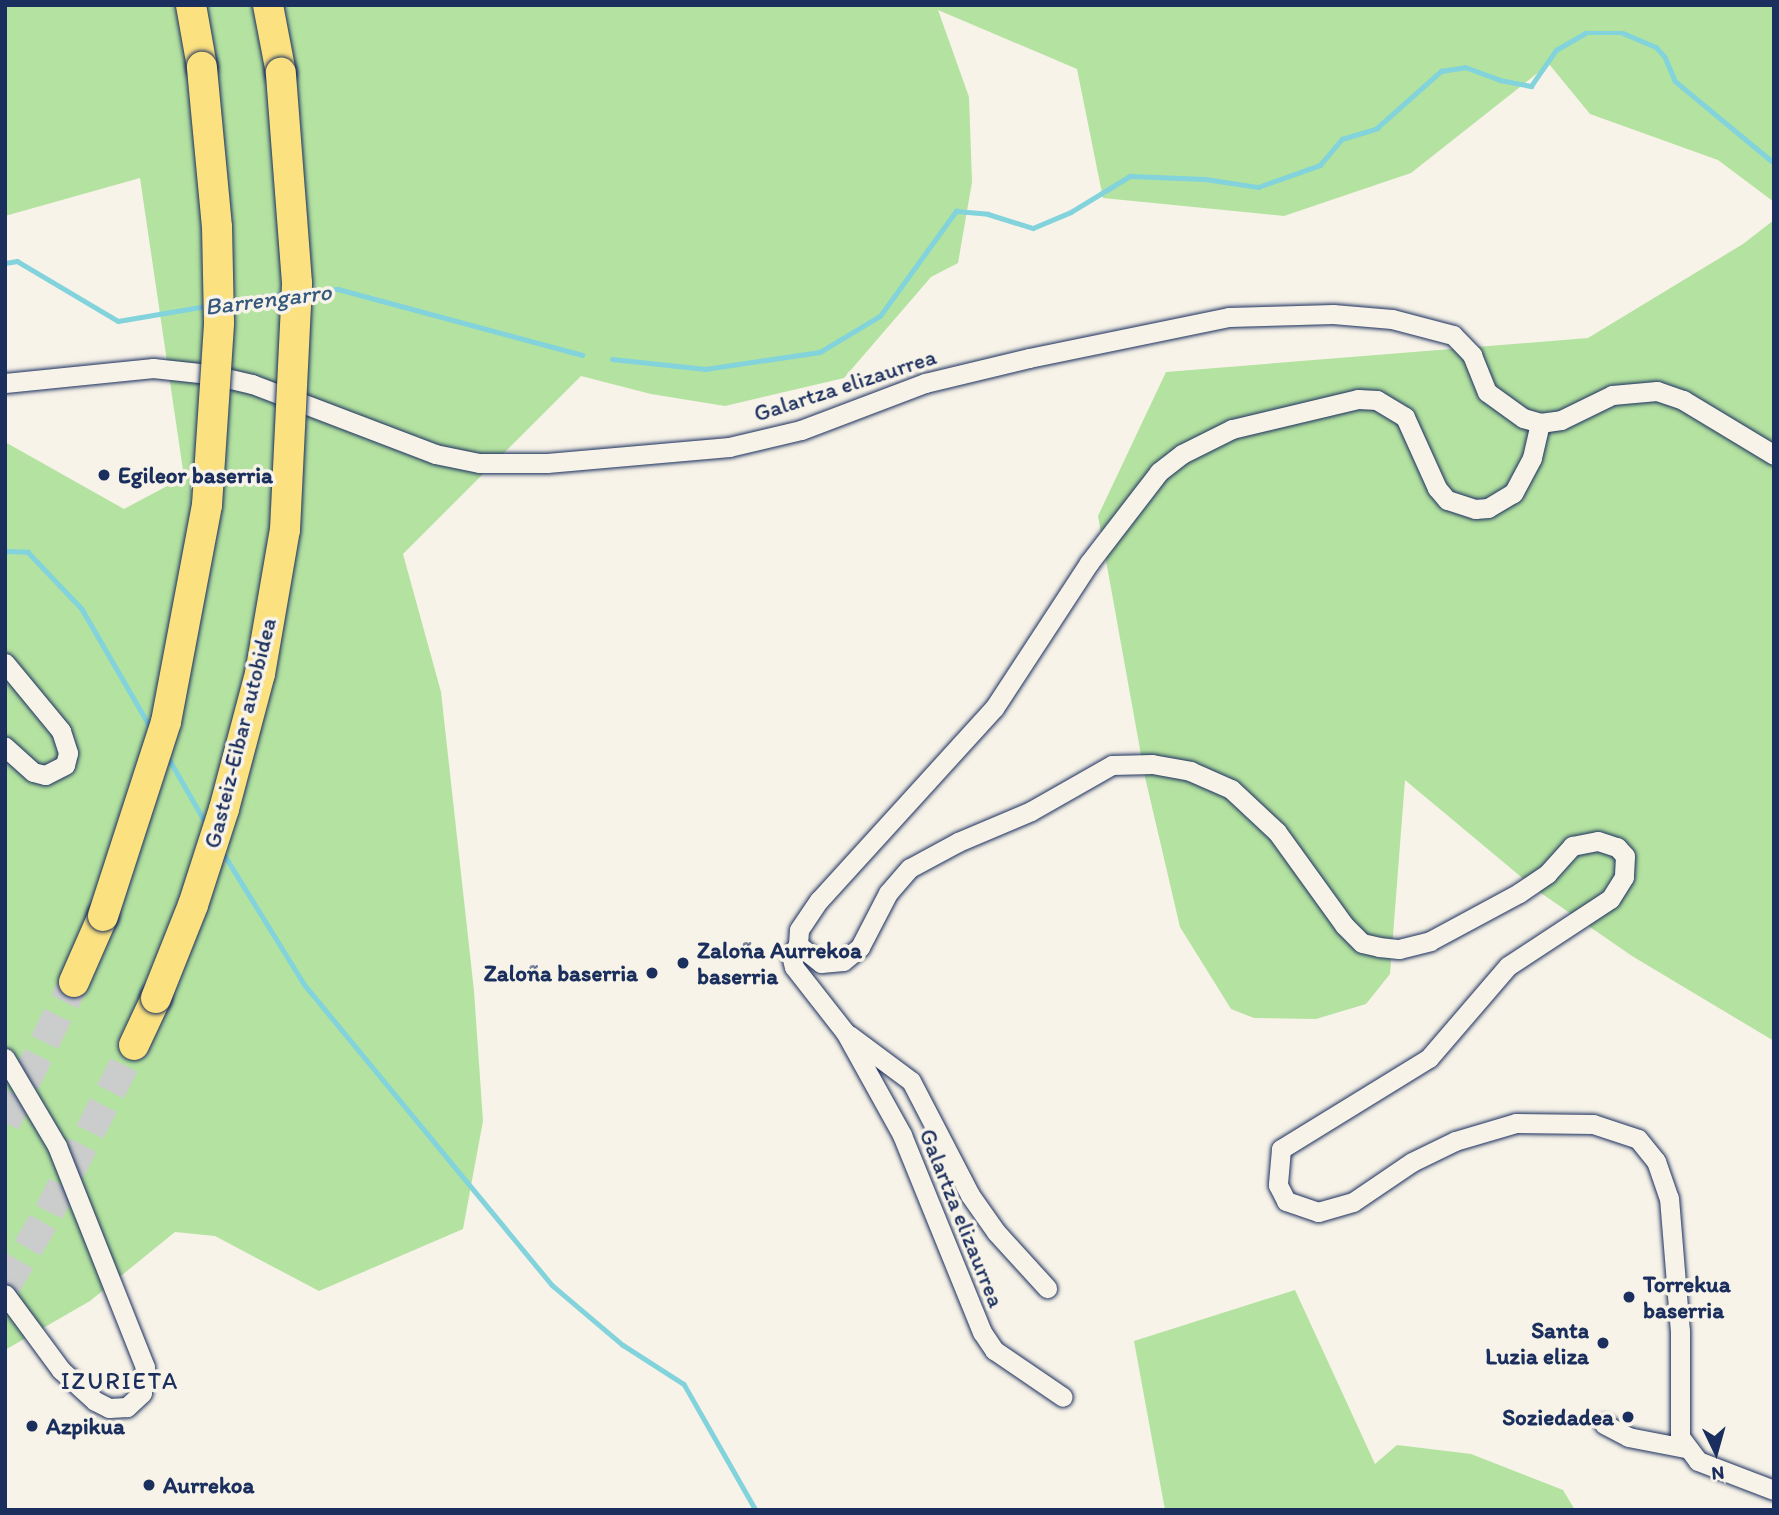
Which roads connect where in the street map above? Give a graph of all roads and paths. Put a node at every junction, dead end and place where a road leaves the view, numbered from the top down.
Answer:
1 (191, 5) edge
2 (268, 5) edge
3 (5, 383) edge
4 (1540, 423) junction
5 (1774, 455) edge
6 (5, 663) edge
7 (5, 747) edge
8 (798, 945) junction
9 (74, 982) tunnel mouth
10 (845, 1032) junction
11 (134, 1045) tunnel mouth
12 (5, 1058) edge
13 (1047, 1287) dead end
14 (5, 1294) edge
15 (1063, 1396) dead end
16 (1604, 1423) dead end
17 (1685, 1448) junction
18 (1774, 1490) edge

1 - 9 highway, bridge
2 - 11 highway, Gasteiz-Eibar autobidea, bridge
3 - 4 street, Galartza elizaurrea
4 - 5 street
4 - 8 street, Galartza elizaurrea
6 - 7 street
8 - 10 street, Galartza elizaurrea
8 - 17 street
10 - 13 street, Galartza elizaurrea
10 - 15 street, Galartza elizaurrea
12 - 14 street
16 - 17 street
17 - 18 street

